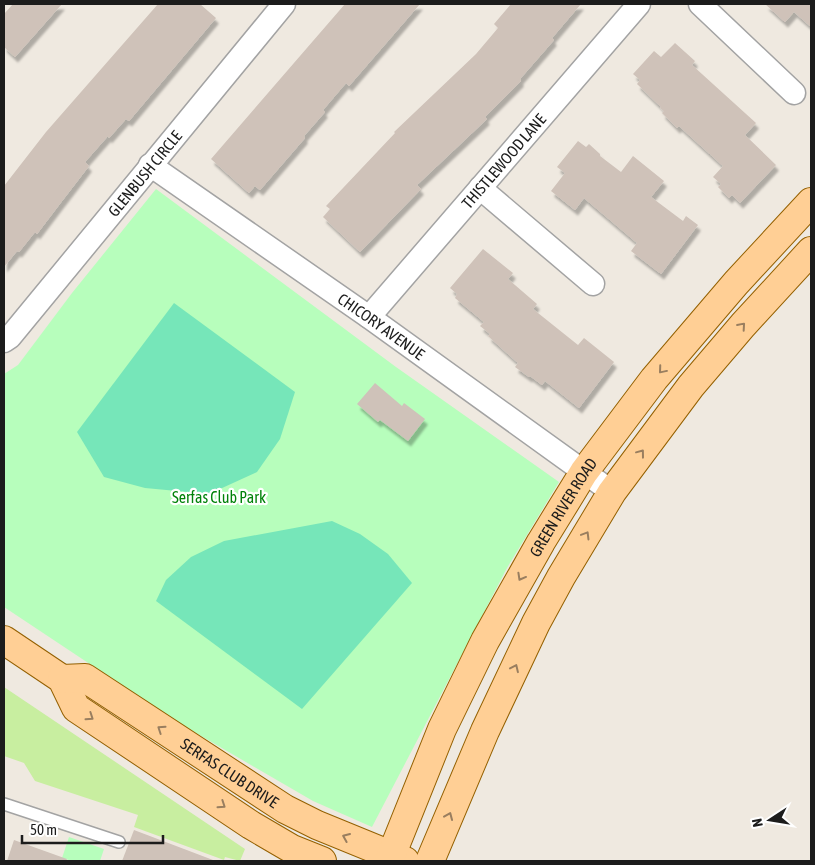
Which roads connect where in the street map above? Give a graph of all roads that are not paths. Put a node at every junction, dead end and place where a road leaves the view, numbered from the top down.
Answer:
1 (284, 4) edge
2 (638, 4) edge
3 (700, 4) edge
4 (794, 93) dead end
5 (150, 165) junction
6 (480, 188) junction
7 (811, 202) edge
8 (811, 251) edge
9 (593, 284) dead end
10 (369, 318) junction
11 (4, 342) edge
12 (584, 472) junction
13 (612, 492) junction
14 (4, 640) edge
15 (62, 679) junction
16 (4, 804) edge
17 (119, 842) dead end
18 (395, 859) edge
19 (322, 861) edge
20 (430, 861) edge

1 - 5 street, GLENBUSH CIRCLE
2 - 6 street, THISTLEWOOD LANE
3 - 4 street
5 - 10 street, CHICORY AVENUE
5 - 11 street, GLENBUSH CIRCLE
6 - 9 street
6 - 10 street, THISTLEWOOD LANE
7 -> 12 main road, GREEN RIVER ROAD
13 -> 8 main road, GREEN RIVER ROAD
10 - 12 street, CHICORY AVENUE
12 - 13 street, CHICORY AVENUE
12 -> 18 main road, GREEN RIVER ROAD
20 -> 13 main road, GREEN RIVER ROAD
14 - 15 main road
18 -> 15 main road, SERFAS CLUB DRIVE
15 -> 19 main road, SERFAS CLUB DRIVE
16 - 17 lane

